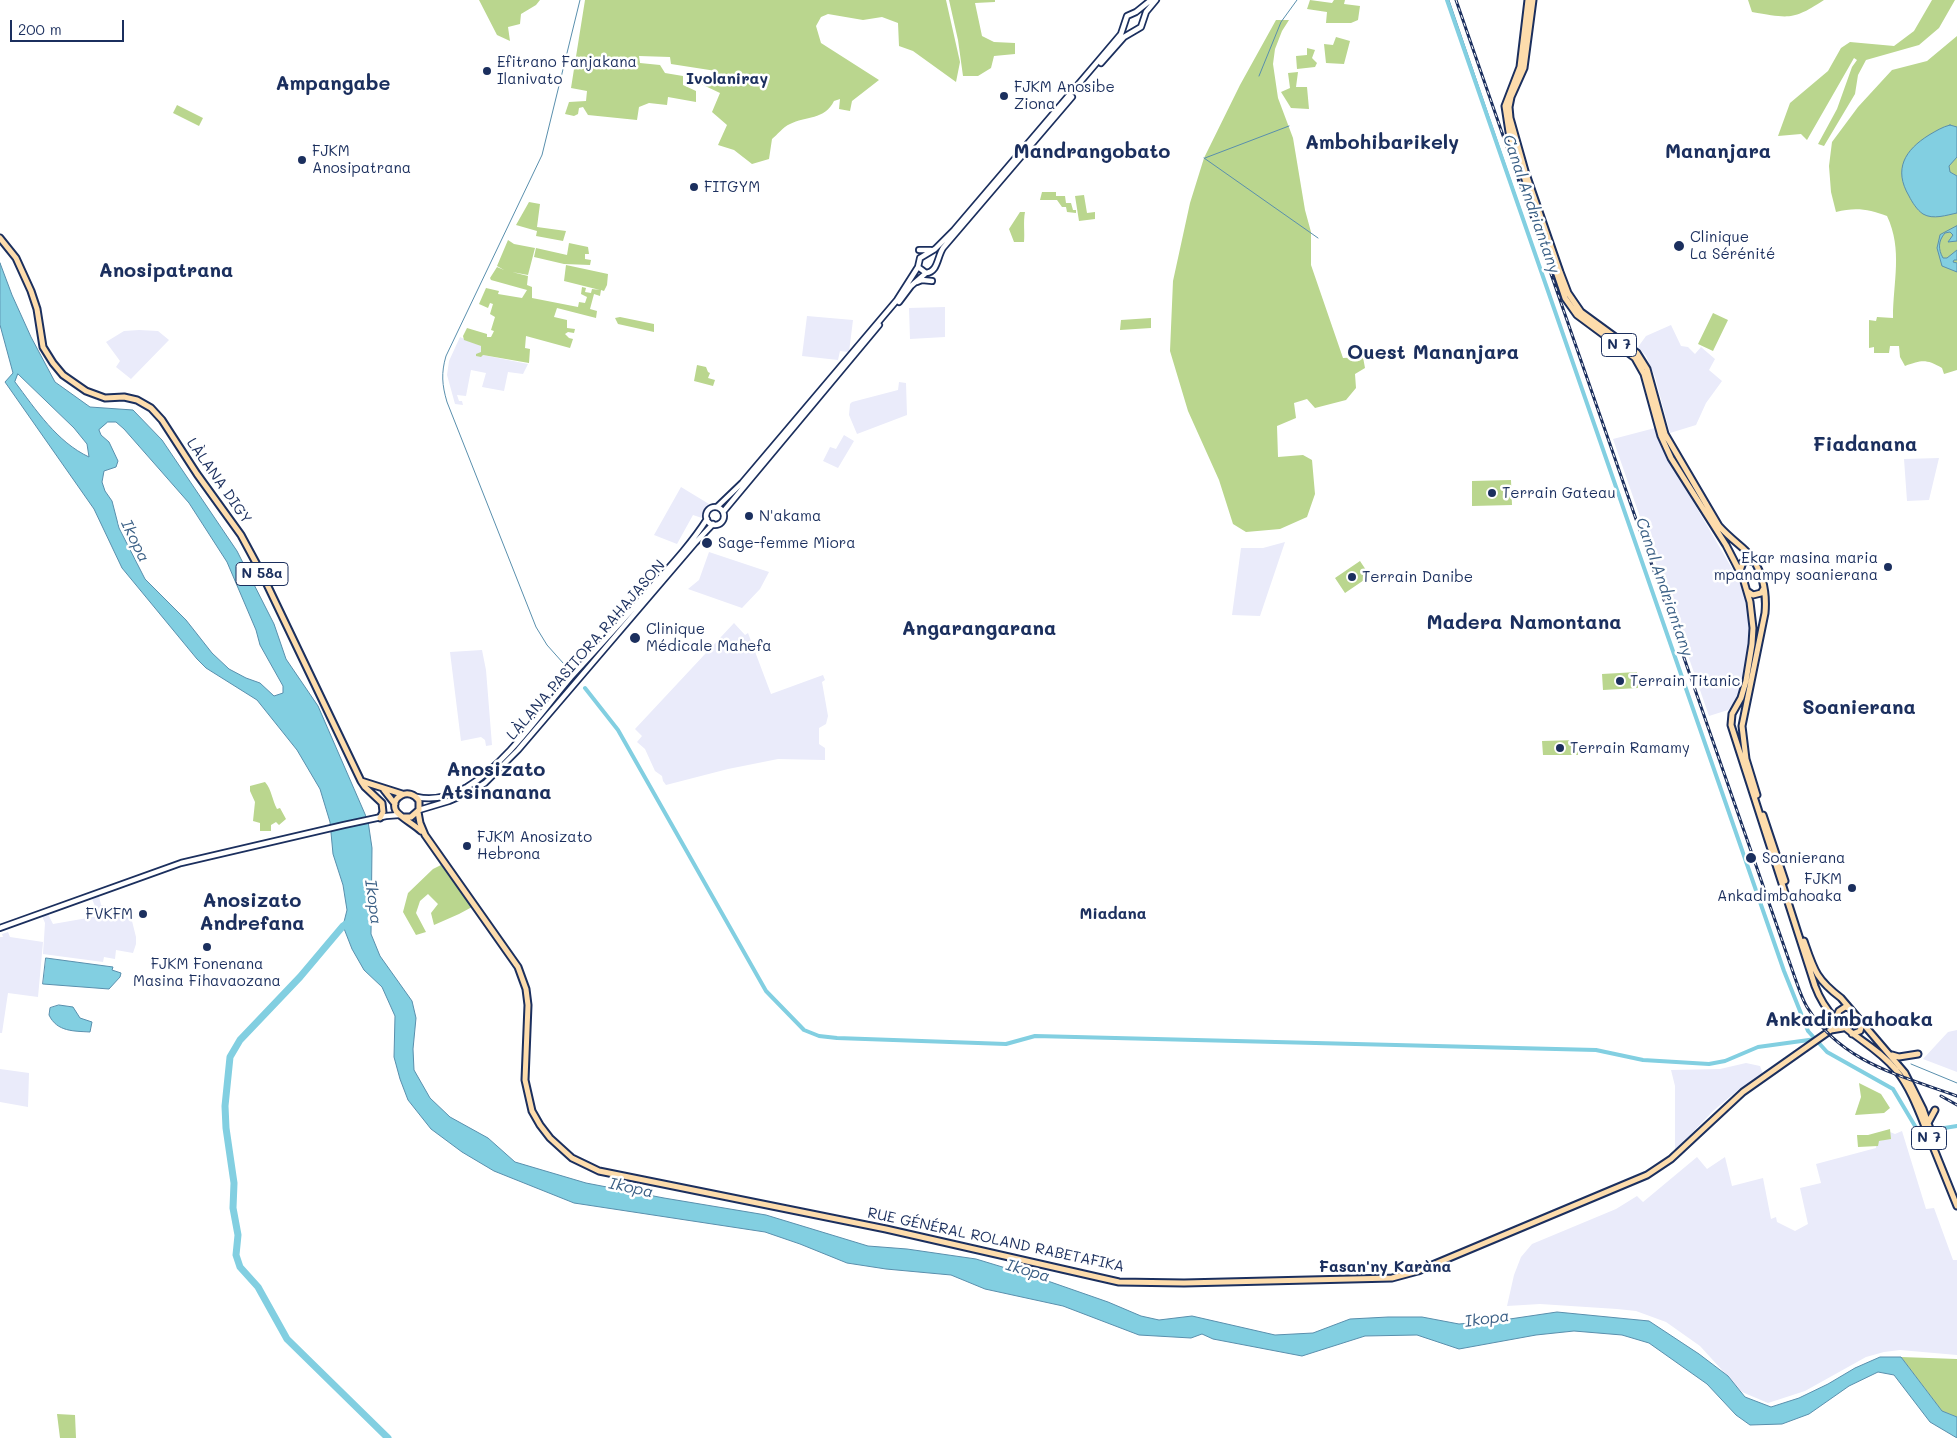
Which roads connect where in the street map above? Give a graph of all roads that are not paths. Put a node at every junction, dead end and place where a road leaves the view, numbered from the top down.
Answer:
1 (1151, 0) edge
2 (1156, 0) edge
3 (1528, 0) edge
4 (1533, 0) edge
5 (1136, 12) junction
6 (1143, 20) junction
7 (1125, 22) junction
8 (1134, 30) junction
9 (0, 238) edge
10 (935, 249) junction
11 (919, 250) dead end
12 (926, 255) junction
13 (936, 262) junction
14 (918, 267) junction
15 (926, 273) junction
16 (932, 281) dead end
17 (912, 286) junction
18 (717, 507) junction
19 (723, 512) junction
20 (707, 519) junction
21 (713, 524) junction
22 (1755, 562) junction
23 (1740, 572) junction
24 (1764, 587) junction
25 (1746, 591) junction
26 (1733, 711) junction
27 (1743, 716) junction
28 (1742, 726) junction
29 (1734, 731) junction
30 (361, 780) junction
31 (380, 787) junction
32 (402, 794) junction
33 (417, 797) junction
34 (395, 805) junction
35 (419, 811) junction
36 (401, 816) junction
37 (380, 818) junction
38 (424, 835) junction
39 (0, 928) edge
40 (1850, 1009) junction
41 (1834, 1019) junction
42 (1862, 1024) junction
43 (1844, 1028) junction
44 (1831, 1030) junction
45 (1851, 1034) junction
46 (1889, 1054) junction
47 (1918, 1054) dead end
48 (1935, 1110) dead end
49 (1928, 1123) junction
50 (1957, 1198) edge
51 (1957, 1206) edge

1 - 5 main road
2 - 6 main road
3 - 23 main road, N 7
4 - 22 main road, N 7
5 - 6 main road
5 - 7 main road
6 - 8 main road
7 - 8 main road
7 - 10 main road
8 - 13 main road
9 - 30 main road, LÀLANA DIGY / N 58a
10 - 11 main road
10 - 12 main road
12 - 13 main road
12 - 14 main road
13 - 15 main road
14 - 15 main road
14 - 18 main road
15 - 17 main road
16 - 17 main road
17 - 19 main road
18 - 19 main road
18 - 20 main road
19 - 21 main road
20 - 21 main road
20 - 33 main road, LÀLANA PASITORA RAHAJASON
21 - 35 main road, LÀLANA PASITORA RAHAJASON
22 - 23 main road
22 - 24 main road, N 7
23 - 25 main road, N 7
24 - 25 main road
24 - 27 main road, N 7
25 - 26 main road, N 7
26 - 27 main road
26 - 29 main road
27 - 28 main road
28 - 29 main road
28 - 40 main road, N 7
29 - 41 main road, N 7
30 - 31 main road
30 - 37 main road, N 58a
31 - 32 main road
31 - 34 main road
32 - 33 main road
32 - 34 main road
33 - 35 main road
34 - 36 main road
34 - 37 main road
35 - 36 main road
35 - 38 main road
36 - 37 main road
36 - 38 main road
37 - 39 main road
38 - 44 main road, RUE GÉNÉRAL ROLAND RABETAFIKA
40 - 41 main road
40 - 42 main road, N 7
41 - 43 main road, N 7
41 - 44 main road
42 - 45 main road
42 - 46 main road, N 7
43 - 44 main road
43 - 45 main road, N 7
45 - 51 main road, N 7
46 - 47 main road
46 - 49 main road, N 7
48 - 49 main road
49 - 50 main road, N 7

